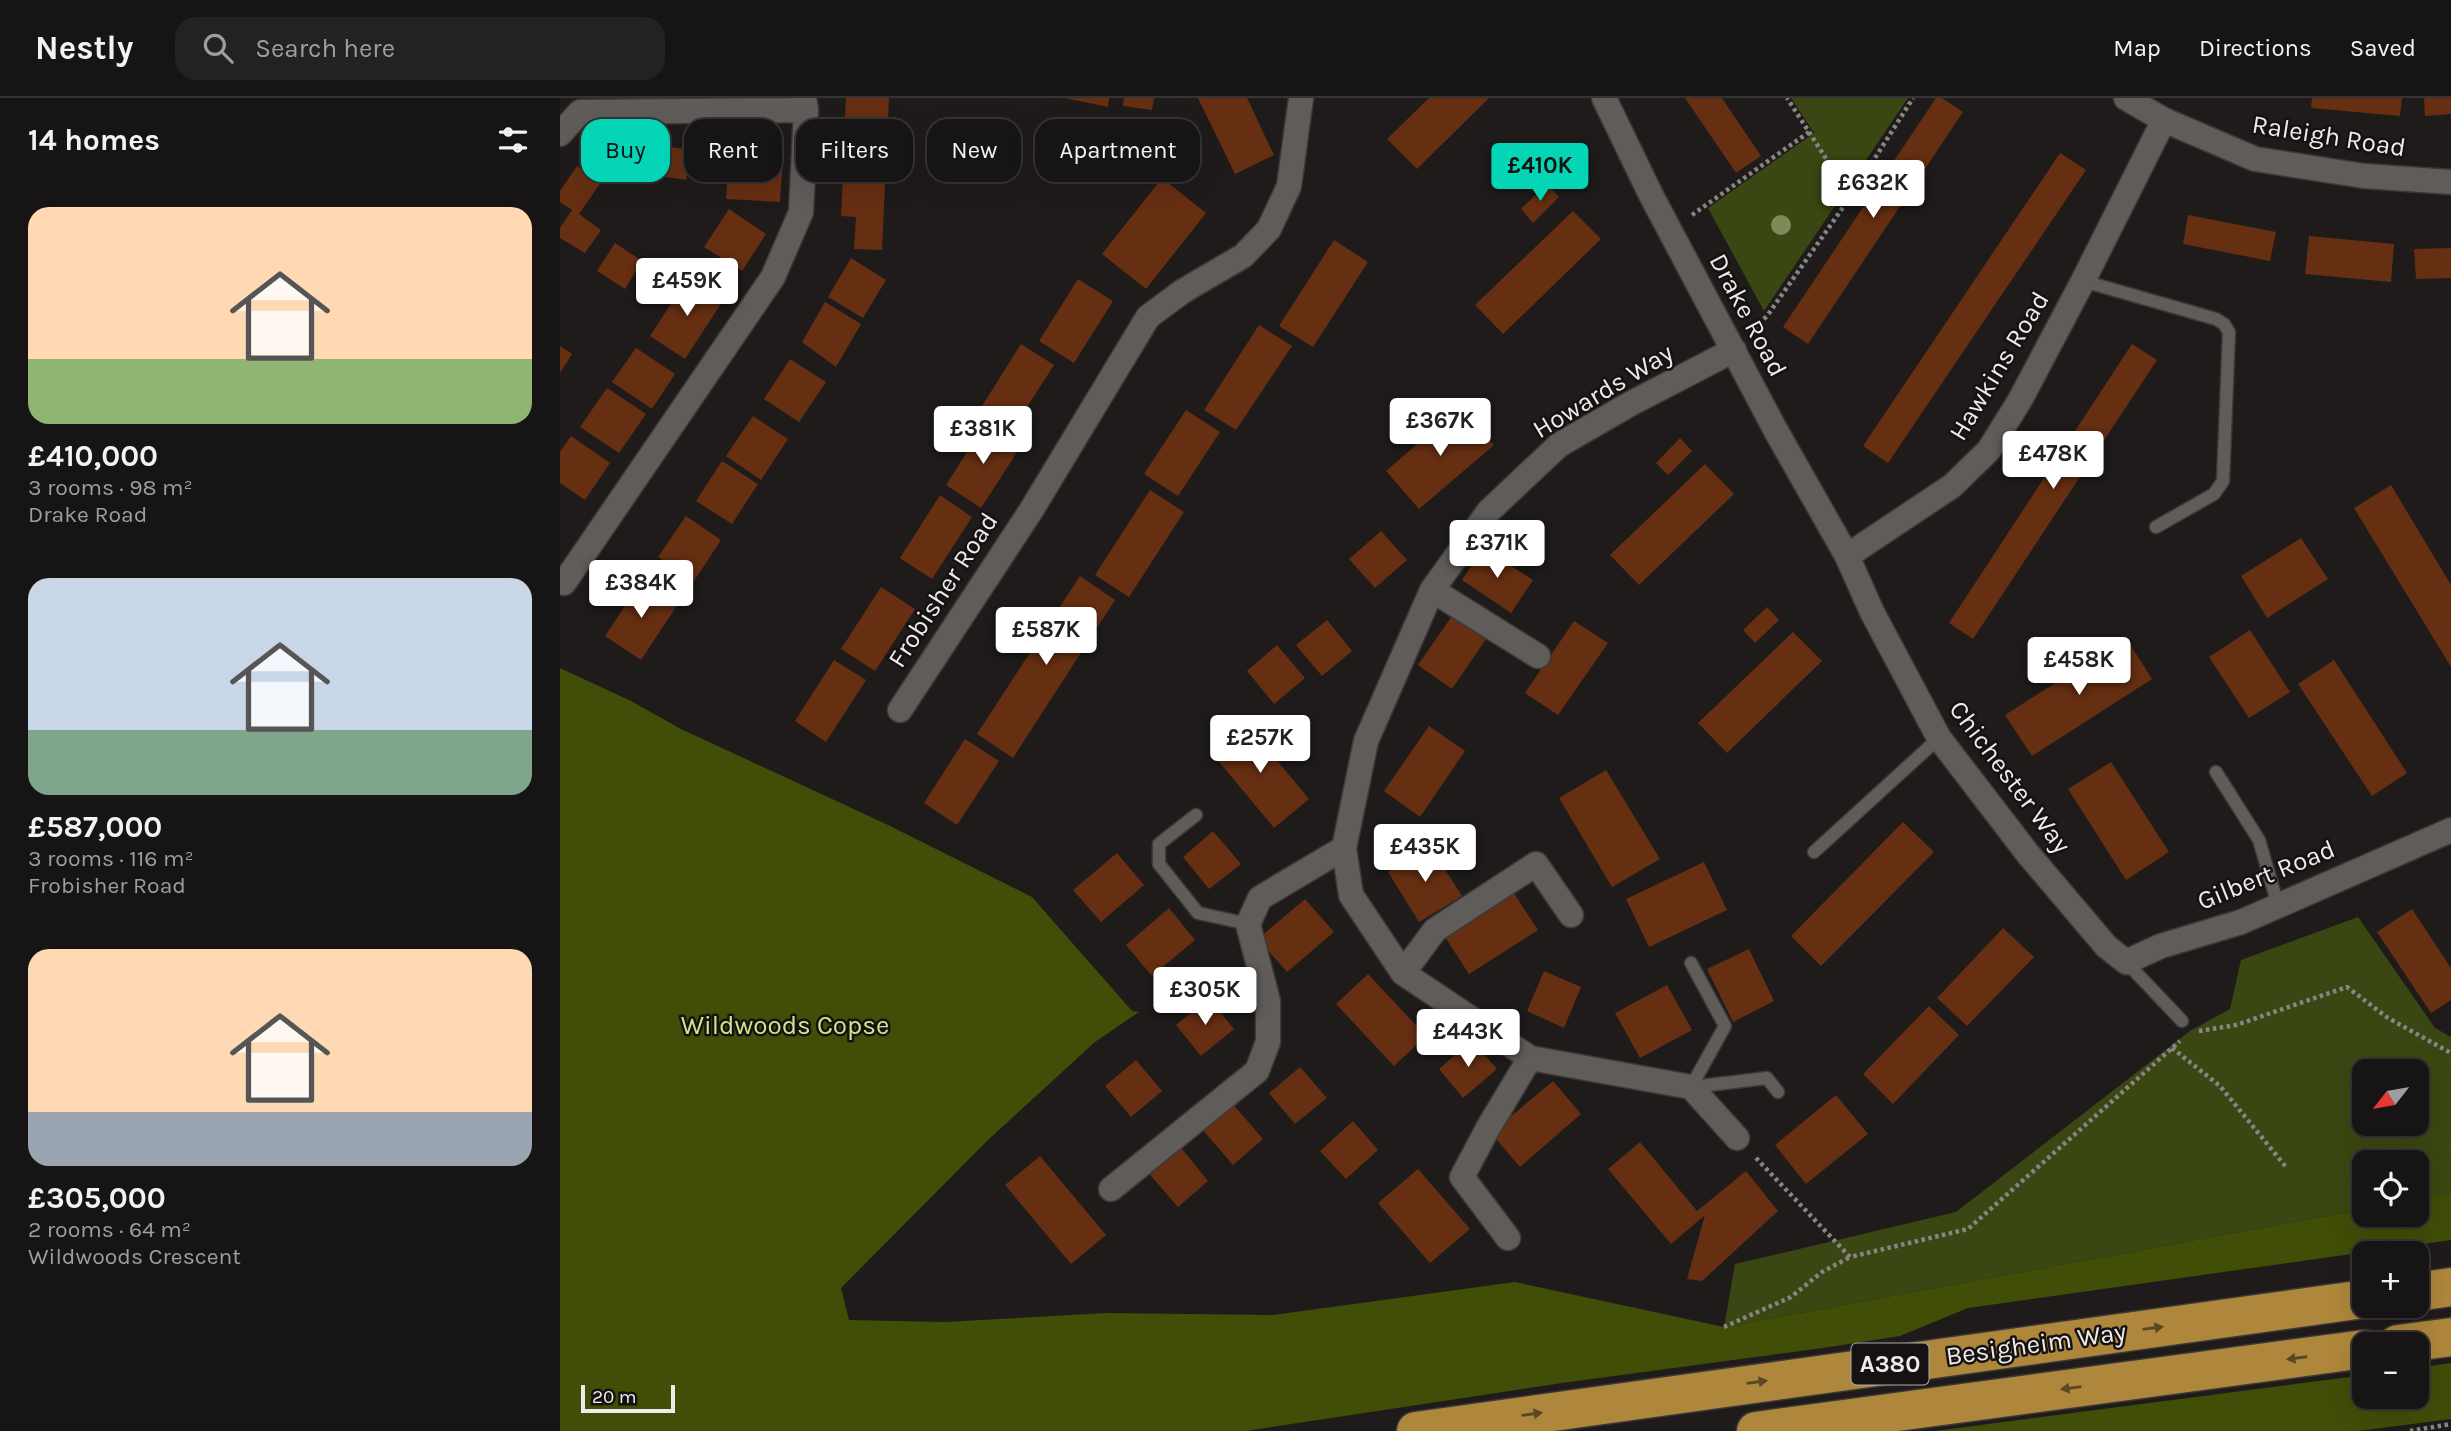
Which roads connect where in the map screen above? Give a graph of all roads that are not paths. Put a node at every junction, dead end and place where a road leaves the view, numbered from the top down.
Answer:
1 (1301, 98) edge
2 (1604, 98) edge
3 (2126, 98) edge
4 (805, 104) edge
5 (2164, 120) junction
6 (560, 134) edge
7 (2451, 182) edge
8 (2083, 281) junction
9 (1734, 350) junction
10 (2156, 527) dead end
11 (1847, 556) junction
12 (564, 583) dead end
13 (1432, 590) junction
14 (1538, 656) dead end
15 (900, 710) dead end
16 (1939, 738) junction
17 (2216, 772) dead end
18 (1196, 816) dead end
19 (2451, 830) edge
20 (1344, 848) junction
21 (1814, 852) dead end
22 (2278, 905) junction
23 (1571, 915) dead end
24 (1248, 924) junction
25 (2126, 962) junction
26 (1691, 963) dead end
27 (1403, 973) junction
28 (2186, 1026) road end
29 (1530, 1058) junction
30 (1691, 1087) junction
31 (1778, 1092) dead end
32 (1737, 1138) road end
33 (1111, 1189) dead end
34 (1508, 1238) dead end
35 (2451, 1287) edge
36 (2429, 1290) edge
37 (2352, 1301) edge
38 (2451, 1337) edge
39 (2429, 1340) edge
40 (2352, 1351) edge
41 (1416, 1431) edge
42 (1756, 1431) edge

1 - 15 street, Frobisher Road
2 - 9 street, Drake Road
3 - 5 street, Raleigh Road
4 - 6 street
4 - 12 street
5 - 7 street, Raleigh Road
5 - 8 street, Hawkins Road
8 - 10 lane
8 - 11 street, Hawkins Road
9 - 11 street, Drake Road
9 - 13 street, Howards Way
11 - 16 street, Chichester Way
13 - 14 street
13 - 20 street, Howards Way
16 - 21 lane
16 - 25 street, Chichester Way
17 - 22 lane
18 - 24 lane
19 - 22 street, Gilbert Road
20 - 24 street
20 - 27 street, Howards Way
22 - 25 street, Gilbert Road
23 - 27 street
24 - 33 street
25 - 28 lane
26 - 30 lane
27 - 29 street, Howards Way
29 - 30 street, Howards Way
29 - 34 street
30 - 31 lane
30 - 32 street
35 - 36 highway
41 -> 37 highway, Besigheim Way / A380
38 - 39 highway
40 -> 42 highway, Besigheim Way / A380

